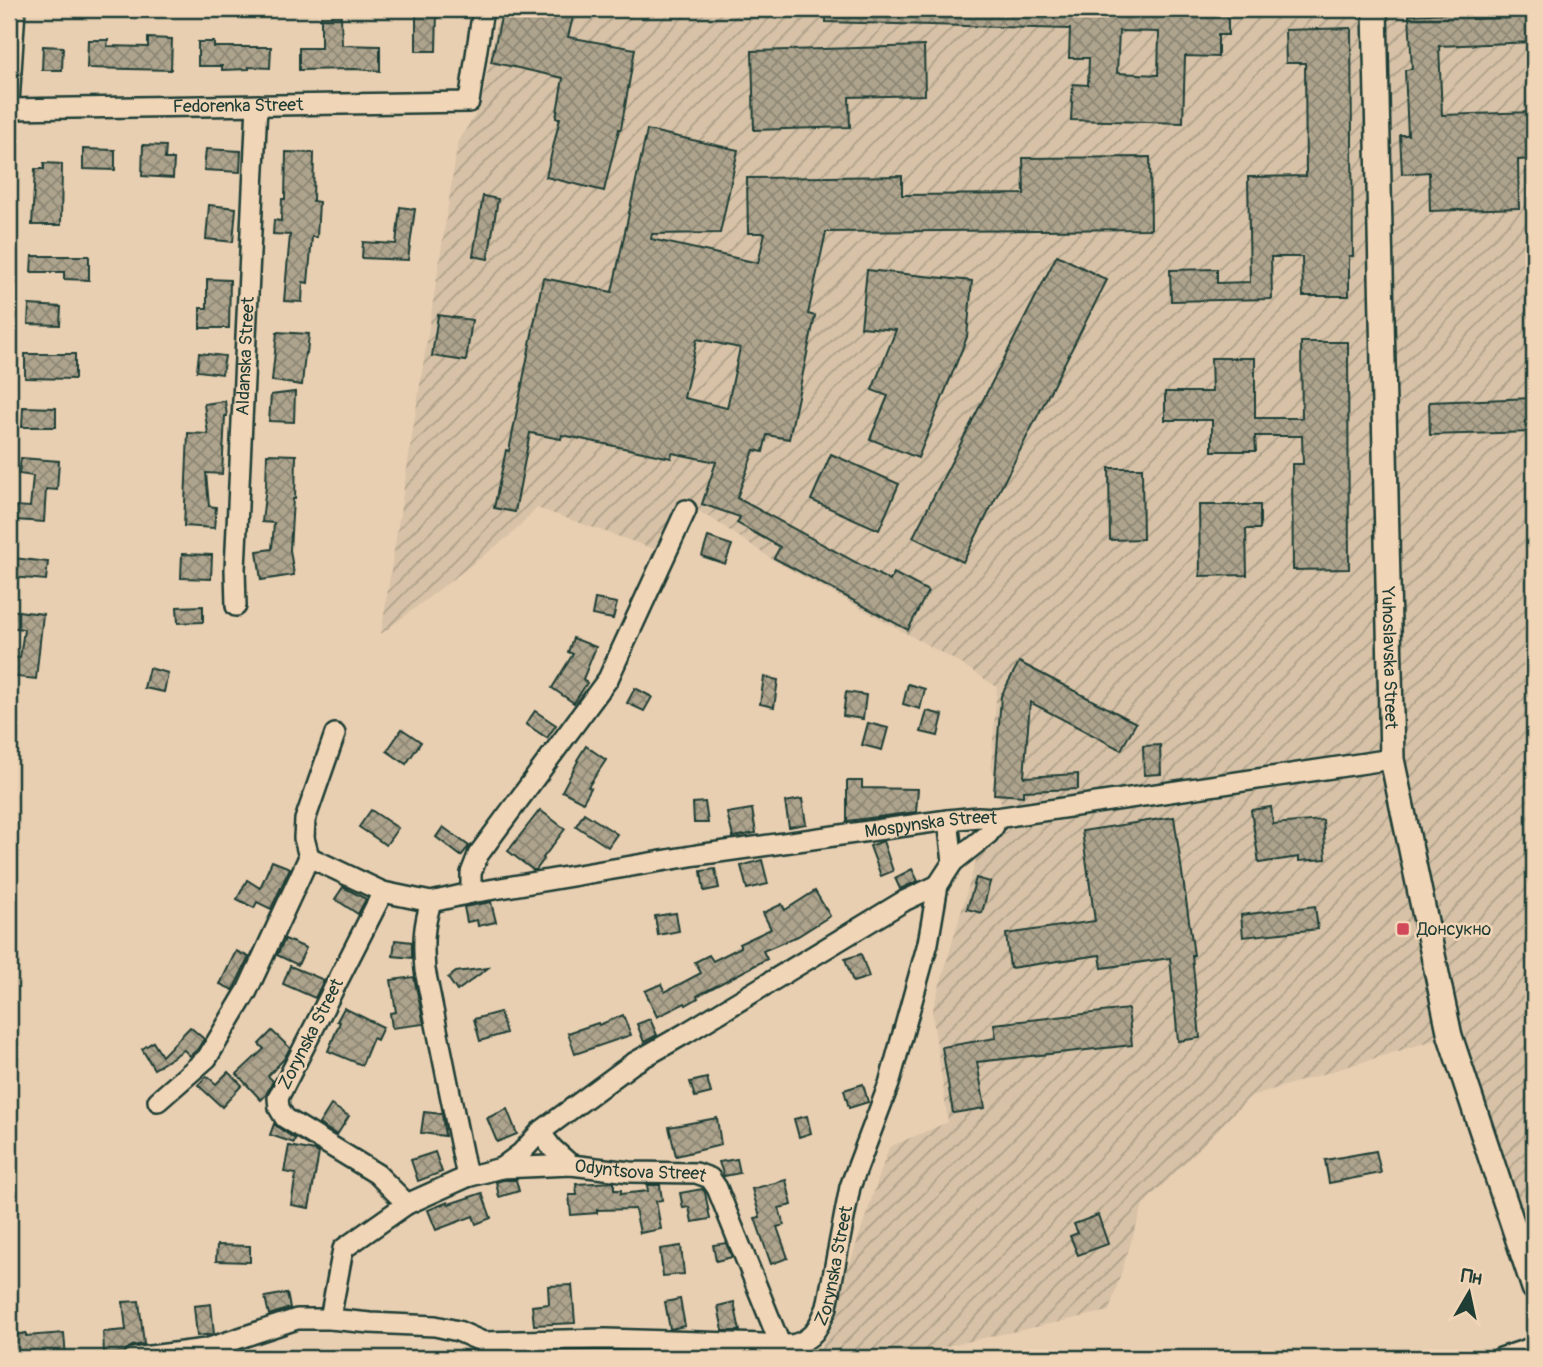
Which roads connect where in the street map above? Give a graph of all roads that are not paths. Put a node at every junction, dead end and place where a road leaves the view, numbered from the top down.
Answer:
1 (15, 9) edge
2 (483, 9) edge
3 (1375, 9) edge
4 (9, 103) edge
5 (257, 105) junction
6 (9, 109) edge
7 (686, 510) dead end
8 (236, 606) dead end
9 (335, 734) dead end
10 (1392, 759) junction
11 (996, 818) junction
12 (947, 821) junction
13 (309, 857) junction
14 (953, 862) junction
15 (938, 886) junction
16 (383, 892) junction
17 (471, 893) junction
18 (431, 902) junction
19 (158, 1101) dead end
20 (540, 1132) junction
21 (570, 1165) junction
22 (501, 1168) junction
23 (467, 1177) junction
24 (407, 1204) junction
25 (1534, 1287) edge
26 (330, 1319) junction
27 (1534, 1347) edge
28 (781, 1351) edge
29 (134, 1358) edge
30 (1501, 1358) edge

1 - 4 street
2 - 5 street, Fedorenka Street
3 - 10 main road, Yuhoslavska Street
5 - 6 street, Fedorenka Street
5 - 8 street, Aldanska Street
7 - 17 street
9 - 13 street
10 - 11 street, Mospynska Street
10 - 25 main road, Yuhoslavska Street
11 - 12 street, Mospynska Street
11 - 14 street, Zorynska Street
12 - 14 street
12 - 17 street, Mospynska Street
13 - 16 street, Mospynska Street
13 - 19 street
14 - 15 street, Zorynska Street
15 - 20 street
15 - 28 street, Zorynska Street
16 - 18 street, Mospynska Street
16 - 24 street, Zorynska Street
17 - 18 street, Mospynska Street
18 - 23 street
20 - 21 street
20 - 22 street
21 - 22 street, Odyntsova Street
21 - 28 street, Odyntsova Street
22 - 23 street
23 - 24 street
24 - 26 street
26 - 28 street, Zorynska Street
26 - 29 street, Zorynska Street
27 - 30 street

